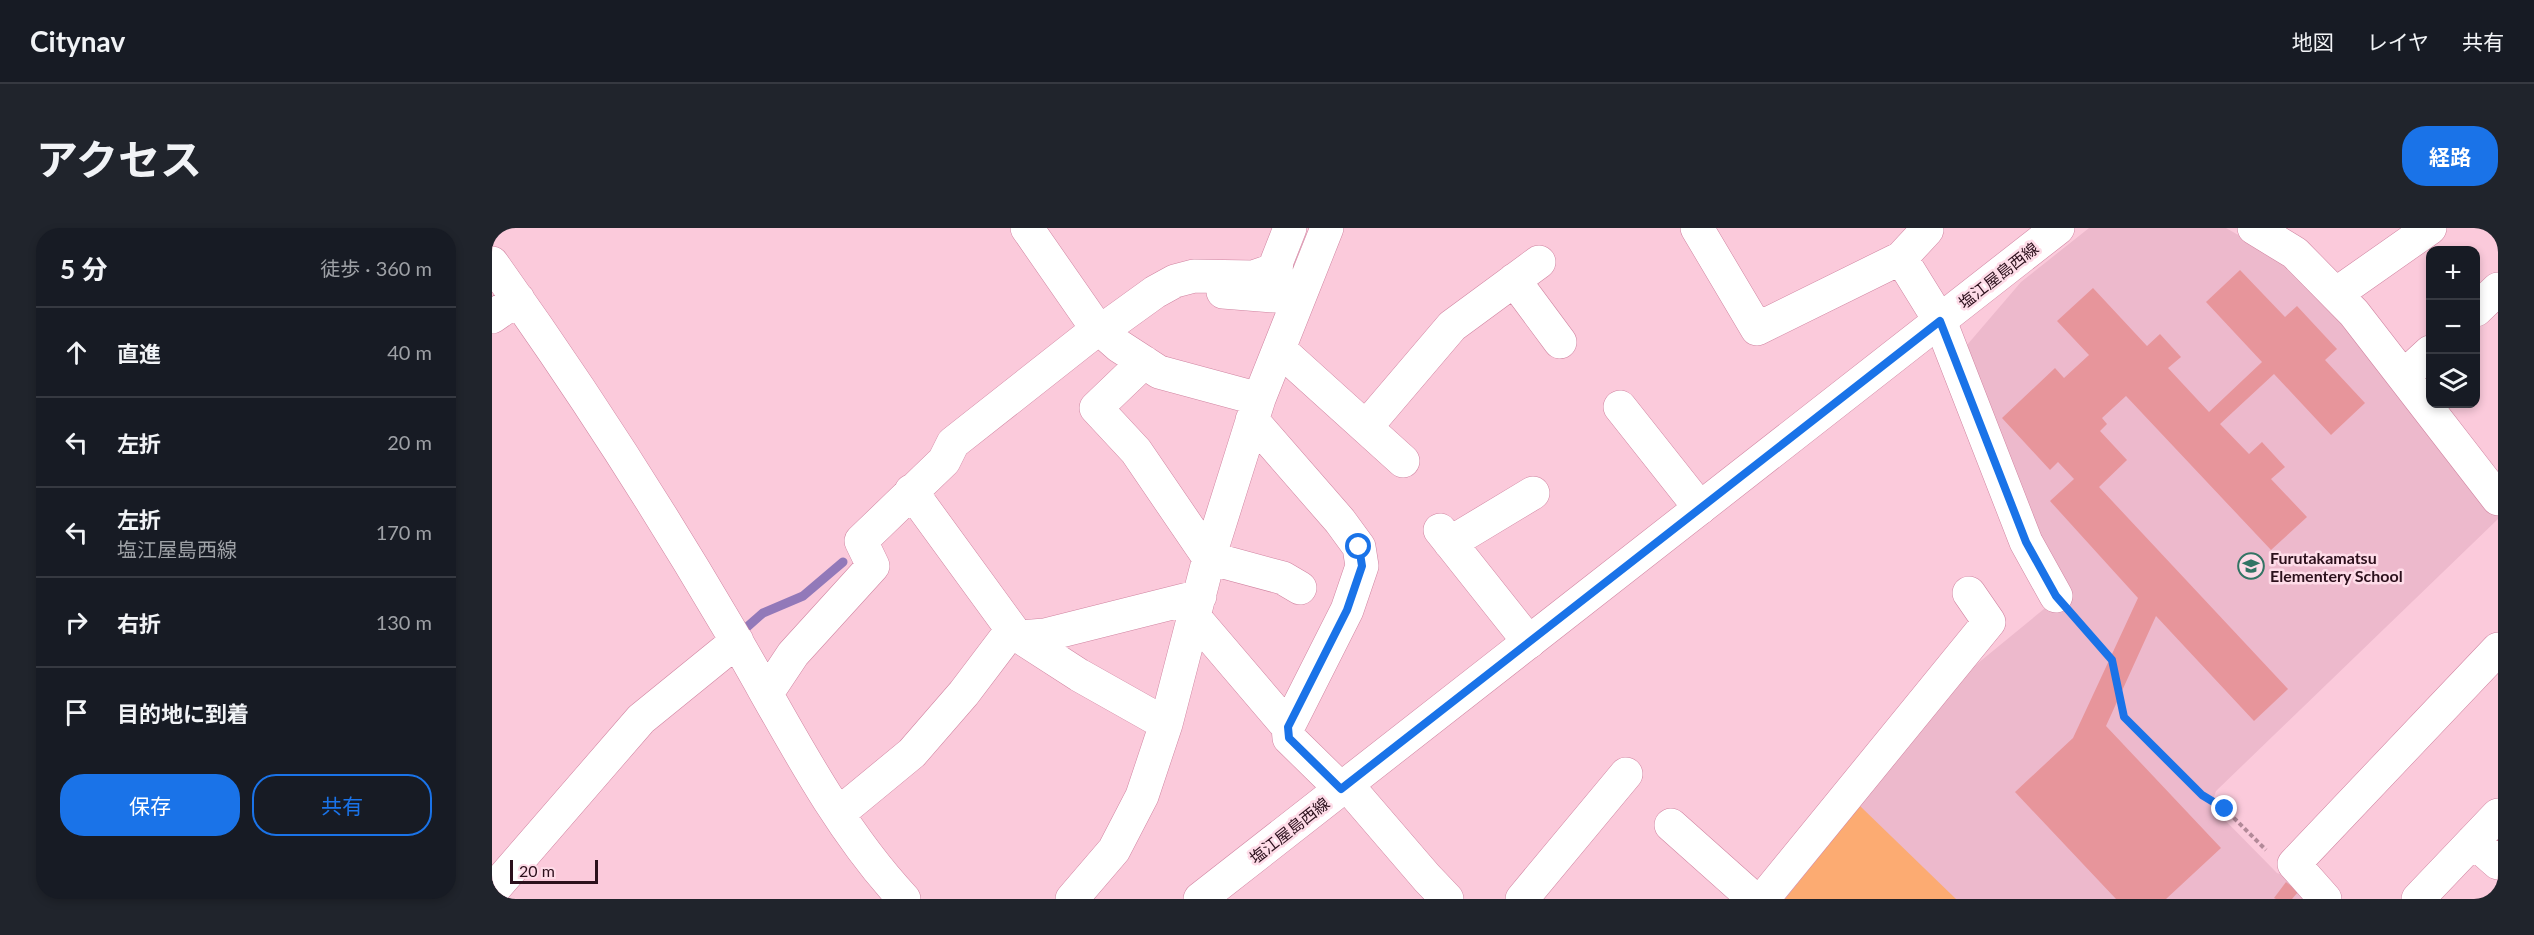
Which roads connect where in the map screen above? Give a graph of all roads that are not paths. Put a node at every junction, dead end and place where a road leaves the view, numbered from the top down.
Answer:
1 (1027, 228) edge
2 (1290, 228) edge
3 (1327, 228) edge
4 (1697, 228) edge
5 (1926, 228) edge
6 (2058, 228) edge
7 (2254, 228) edge
8 (2430, 228) edge
9 (1901, 258) junction
10 (492, 263) edge
11 (2498, 289) edge
12 (1280, 291) junction
13 (2336, 294) junction
14 (2480, 305) edge
15 (505, 308) edge
16 (1940, 321) junction
17 (1116, 342) junction
18 (1560, 342) dead end
19 (1279, 349) junction
20 (2428, 354) edge
21 (2404, 376) junction
22 (1620, 407) dead end
23 (1256, 410) junction
24 (1366, 427) junction
25 (1403, 461) dead end
26 (911, 491) junction
27 (1533, 493) dead end
28 (2498, 499) edge
29 (1700, 508) junction
30 (1209, 558) junction
31 (1300, 588) dead end
32 (1969, 592) dead end
33 (2056, 596) road end
34 (1198, 607) junction
35 (1018, 636) junction
36 (737, 641) junction
37 (1528, 642) junction
38 (2498, 649) edge
39 (767, 693) junction
40 (1166, 724) junction
41 (1288, 727) junction
42 (1626, 774) dead end
43 (1344, 787) junction
44 (838, 814) junction
45 (2498, 815) edge
46 (1671, 825) dead end
47 (2473, 841) junction
48 (2498, 863) edge
49 (492, 891) edge
50 (904, 899) edge
51 (1072, 899) edge
52 (1200, 899) edge
53 (1448, 899) edge
54 (1522, 899) edge
55 (1754, 899) edge
56 (1763, 899) edge
57 (2325, 899) edge
58 (2418, 899) edge

1 - 17 street
2 - 12 street
3 - 12 street
4 - 9 street
5 - 9 street
6 - 16 street, 塩江屋島西線
7 - 13 street
8 - 13 street
9 - 16 street
10 - 15 street
11 - 14 street
12 - 17 street
12 - 19 street
13 - 21 street
15 - 36 street
16 - 29 street, 塩江屋島西線
16 - 33 street
17 - 23 street
17 - 26 street
17 - 30 street
18 - 24 street
19 - 23 street
19 - 24 street
20 - 21 street
21 - 28 street
22 - 29 street
23 - 30 street
23 - 41 street
24 - 25 street
26 - 35 street
26 - 39 street
27 - 37 street
29 - 37 street, 塩江屋島西線
30 - 31 street
30 - 34 street
32 - 56 street
34 - 35 street
34 - 40 street
34 - 41 street
35 - 40 street
35 - 44 street
36 - 39 street
36 - 49 street
37 - 43 street, 塩江屋島西線
38 - 57 street
39 - 44 street
40 - 51 street
41 - 43 street
42 - 54 street
43 - 52 street, 塩江屋島西線
43 - 53 street
44 - 50 street
45 - 47 street
46 - 55 street
47 - 48 street
47 - 58 street

